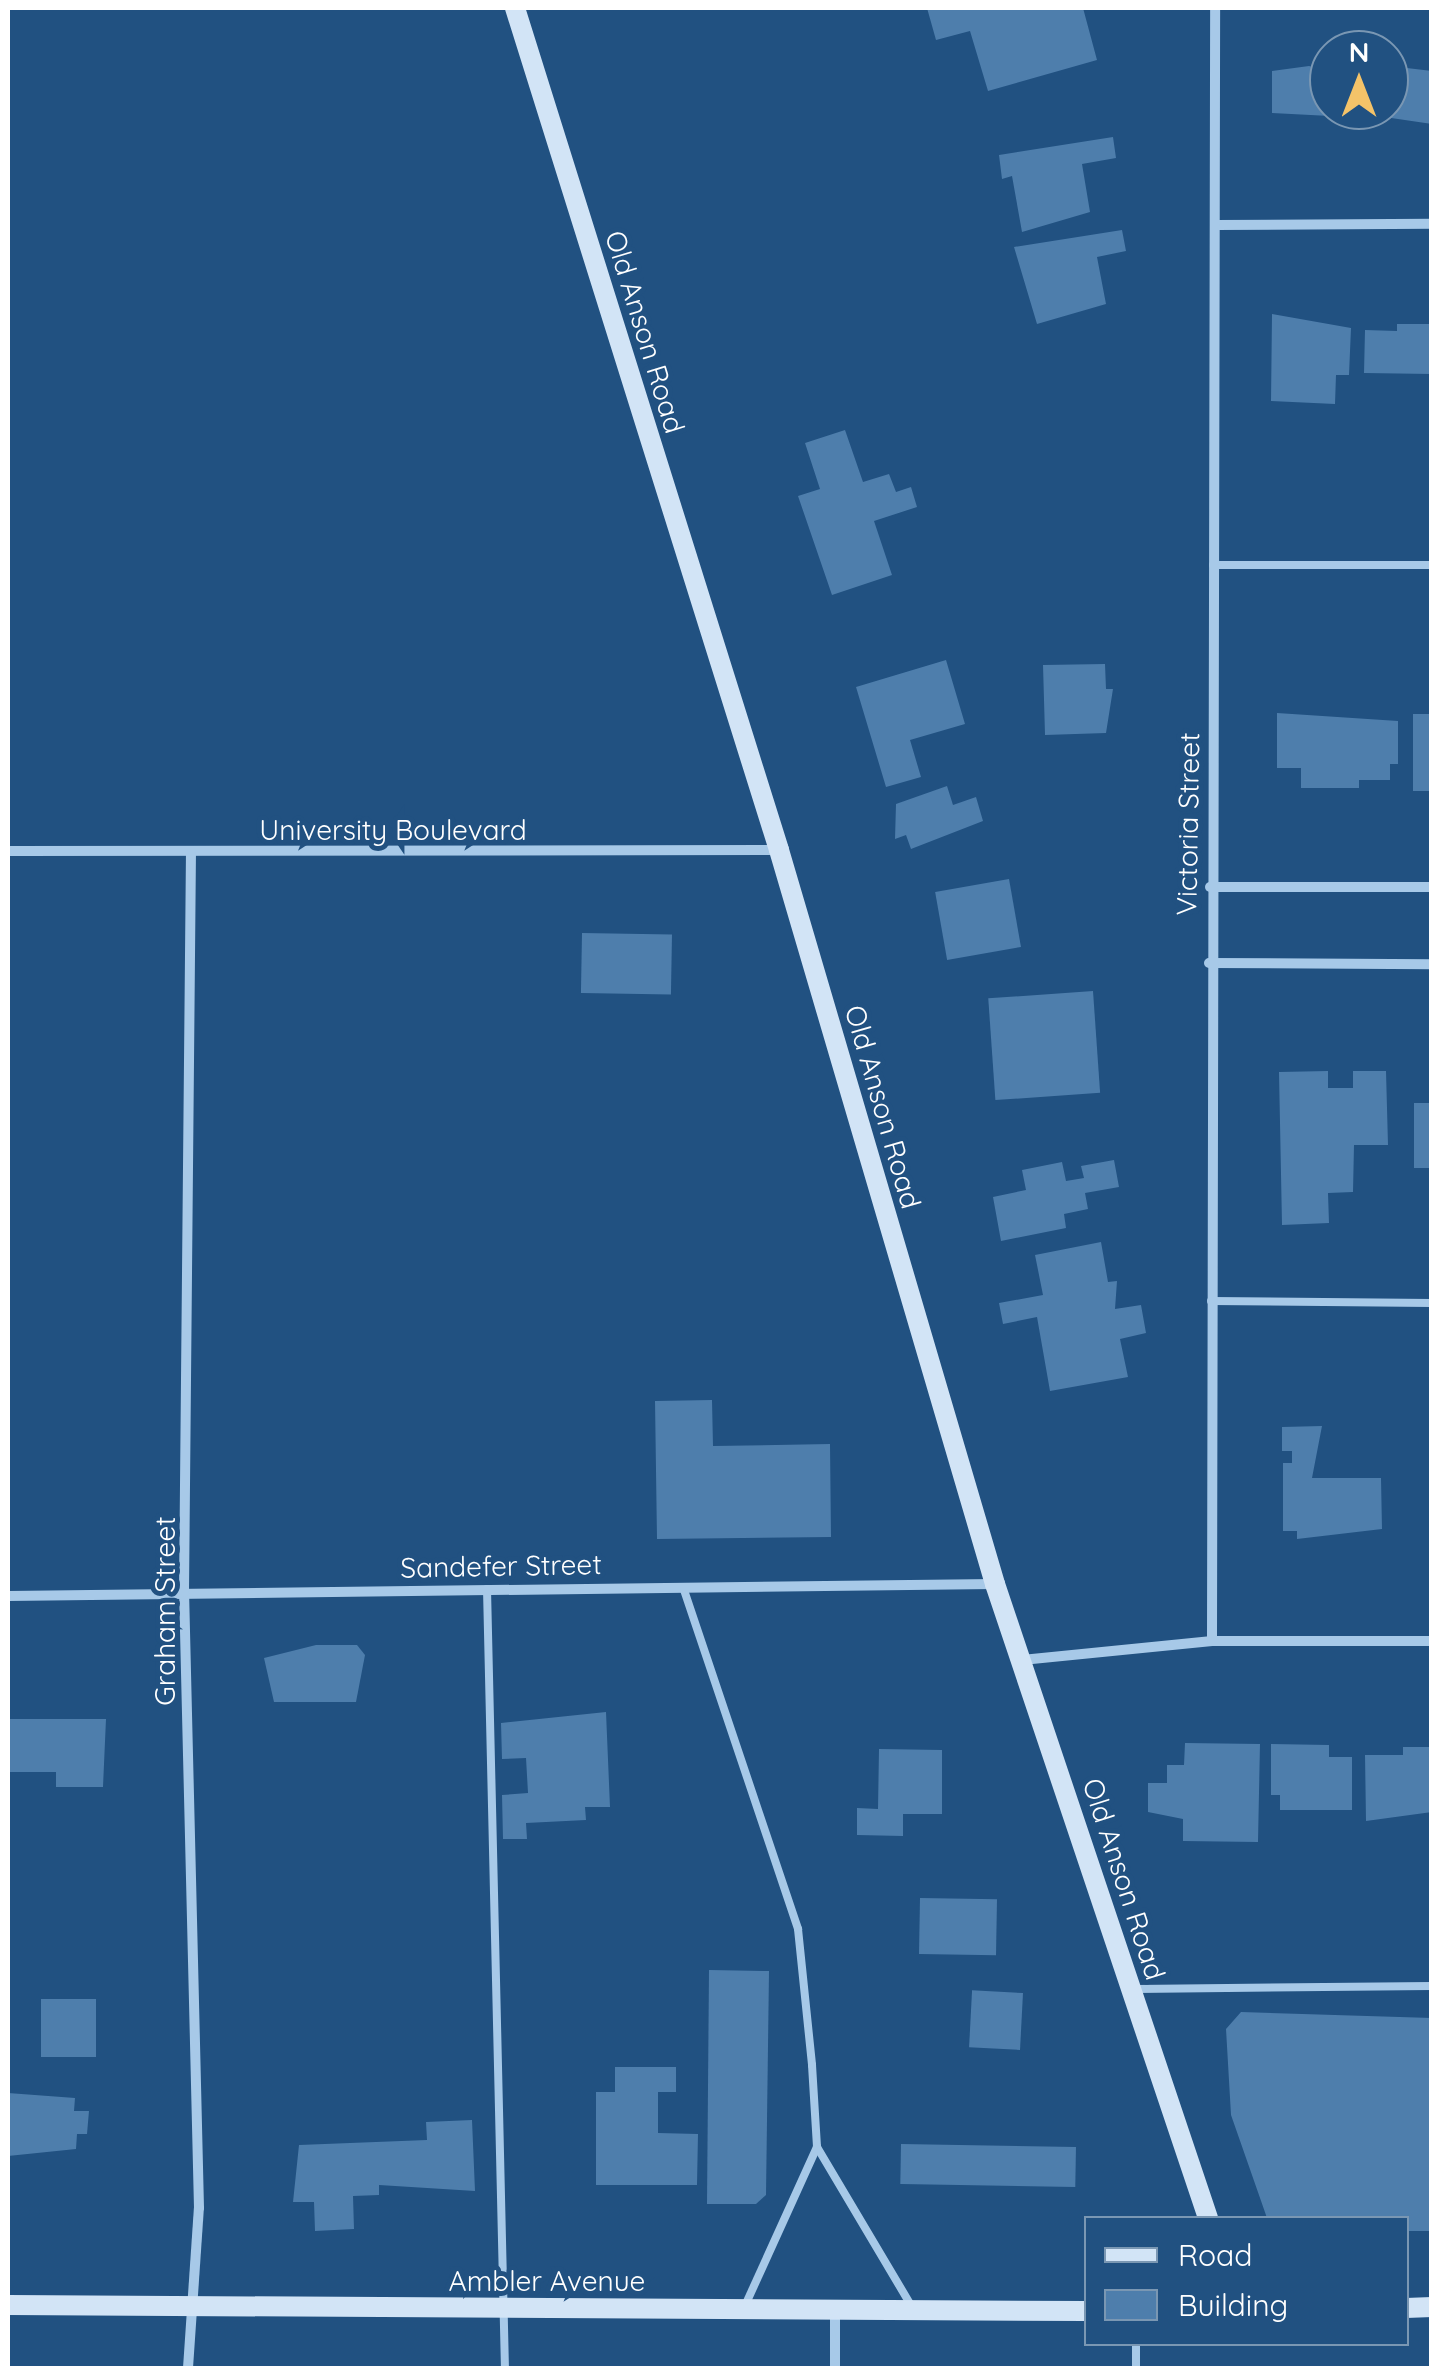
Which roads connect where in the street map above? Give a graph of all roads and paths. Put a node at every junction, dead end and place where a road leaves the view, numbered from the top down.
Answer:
1 (515, 8) edge
2 (1215, 8) edge
3 (1432, 224) edge
4 (1216, 225) junction
5 (1213, 564) junction
6 (1432, 564) edge
7 (779, 850) junction
8 (8, 851) edge
9 (191, 854) junction
10 (1432, 886) edge
11 (1210, 887) junction
12 (1209, 964) junction
13 (1432, 964) edge
14 (1211, 1301) junction
15 (1432, 1303) edge
16 (994, 1584) junction
17 (684, 1587) junction
18 (487, 1589) junction
19 (184, 1592) junction
20 (8, 1596) edge
21 (1432, 1640) edge
22 (1212, 1641) junction
23 (1022, 1660) junction
24 (1432, 1986) edge
25 (1132, 1988) junction
26 (818, 2148) junction
27 (1207, 2216) edge
28 (8, 2305) edge
29 (187, 2306) junction
30 (505, 2308) junction
31 (743, 2310) junction
32 (835, 2310) junction
33 (914, 2311) junction
34 (1084, 2312) edge
35 (188, 2368) edge
36 (505, 2368) edge
37 (835, 2368) edge

1 - 7 main road, Old Anson Road
2 - 4 street, Victoria Street
3 - 4 street
4 - 5 street, Victoria Street
5 - 6 lane
5 - 11 street, Victoria Street
7 - 9 street, University Boulevard
7 - 16 main road, Old Anson Road
8 - 9 street, University Boulevard
9 - 19 street, Graham Street
10 - 11 street
11 - 12 street, Victoria Street
12 - 13 street
12 - 14 street, Victoria Street
14 - 15 lane
14 - 22 street, Victoria Street
16 - 17 street, Sandefer Street
16 - 23 main road, Old Anson Road
17 - 18 street, Sandefer Street
17 - 26 lane
18 - 19 street, Sandefer Street
18 - 30 lane
19 - 20 street, Sandefer Street
19 - 29 street, Graham Street
21 - 22 street
22 - 23 street
23 - 25 main road, Old Anson Road
24 - 25 lane
25 - 27 main road, Old Anson Road
26 - 31 lane
26 - 33 lane
28 - 29 main road, Ambler Avenue
29 - 30 main road, Ambler Avenue
29 - 35 street, Graham Street
30 - 31 main road, Ambler Avenue
30 - 36 lane
31 - 32 main road, Ambler Avenue
32 - 33 main road, Ambler Avenue
32 - 37 street
33 - 34 main road, Ambler Avenue

